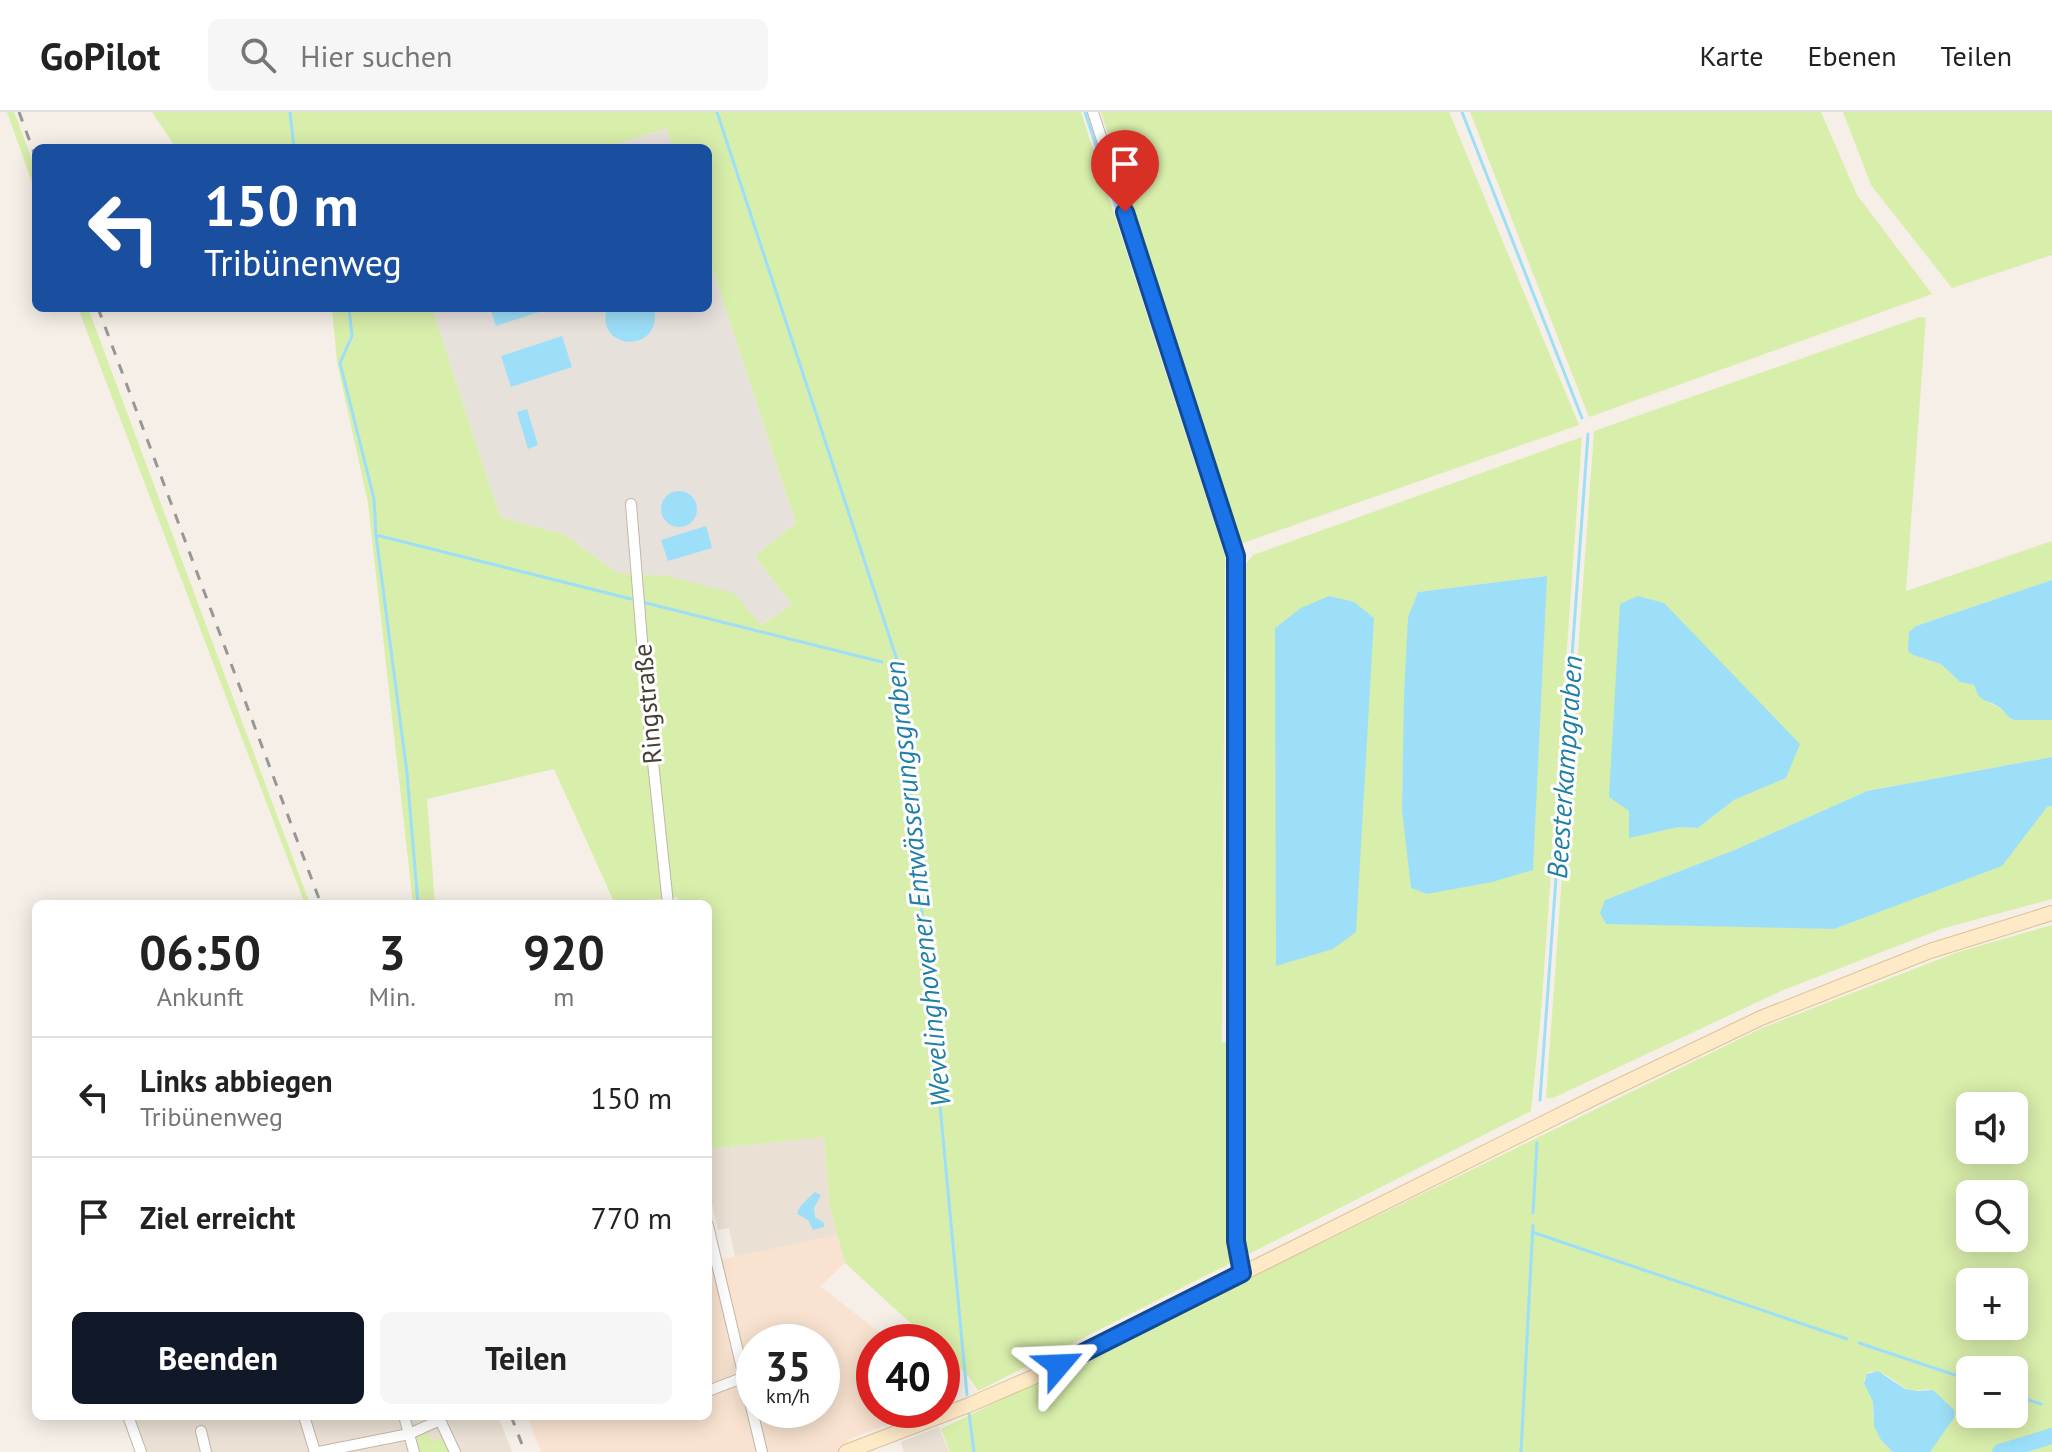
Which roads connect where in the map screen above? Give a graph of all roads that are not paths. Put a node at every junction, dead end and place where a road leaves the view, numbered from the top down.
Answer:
1 (1093, 112) edge
2 (631, 504) dead end
3 (668, 900) edge
4 (2052, 913) edge
5 (712, 1252) edge
6 (1242, 1273) junction
7 (736, 1353) edge
8 (736, 1380) edge
9 (712, 1389) edge
10 (129, 1420) edge
11 (305, 1420) edge
12 (405, 1420) edge
13 (756, 1428) edge
14 (201, 1431) dead end
15 (409, 1434) junction
16 (879, 1446) edge
17 (141, 1452) edge
18 (206, 1452) edge
19 (317, 1452) edge
20 (414, 1452) edge
21 (455, 1452) edge
22 (762, 1452) edge
23 (846, 1452) edge

1 - 6 street
2 - 3 street, Ringstraße
4 - 6 street
5 - 7 street
6 - 16 street
8 - 9 street
10 - 17 street
11 - 19 street
12 - 15 street
13 - 22 street
14 - 18 street
15 - 19 street
15 - 20 street
15 - 21 street
16 - 23 street

